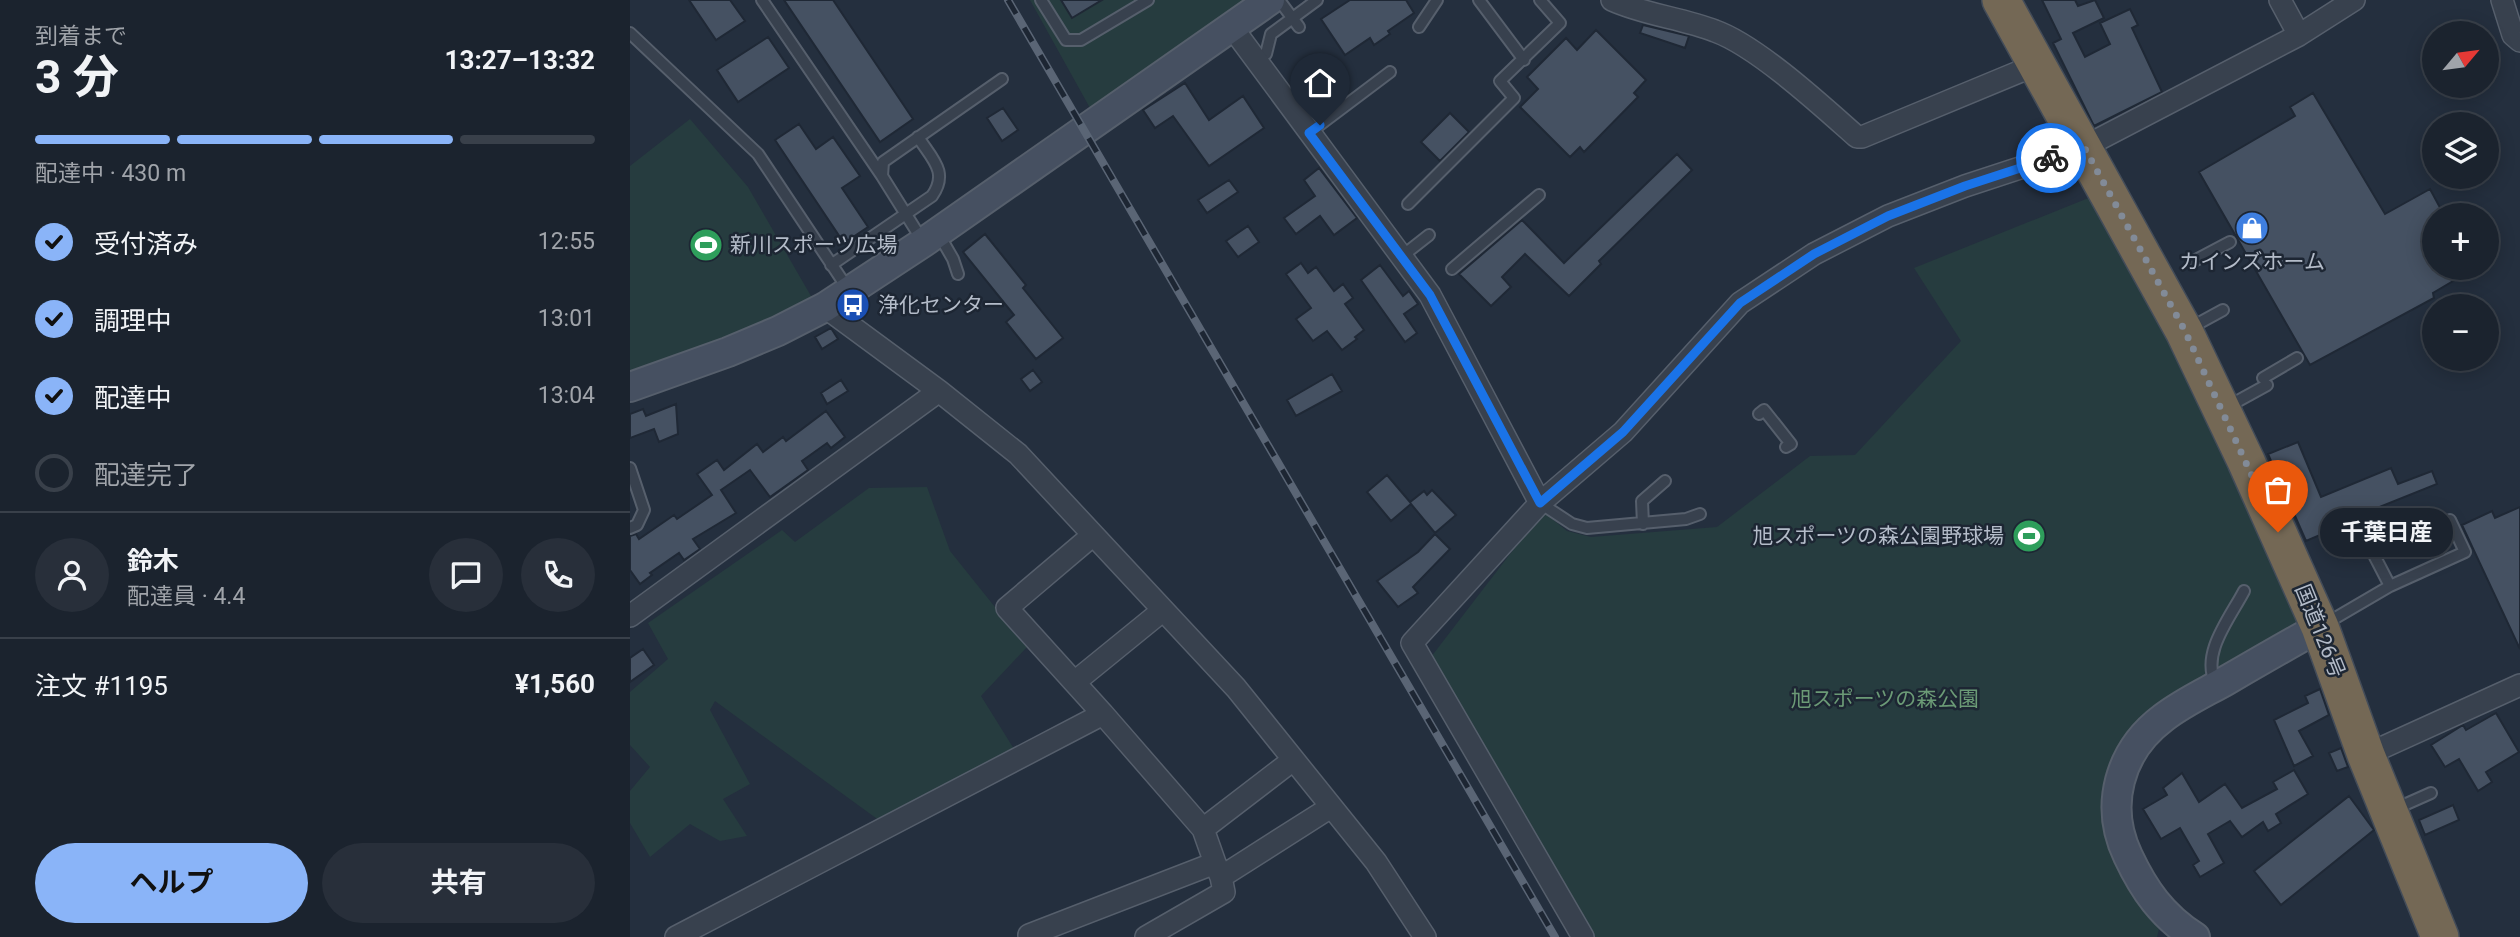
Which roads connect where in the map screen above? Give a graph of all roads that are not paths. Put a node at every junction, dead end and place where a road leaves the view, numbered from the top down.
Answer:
1 (762, 0) edge
2 (1041, 0) edge
3 (1147, 0) edge
4 (1270, 0) edge
5 (1279, 0) edge
6 (1317, 0) edge
7 (1437, 0) edge
8 (1479, 0) edge
9 (1540, 0) edge
10 (1612, 0) edge
11 (2001, 0) edge
12 (2280, 0) edge
13 (2354, 0) edge
14 (2502, 0) edge
15 (1296, 23) junction
16 (1231, 26) junction
17 (1419, 27) dead end
18 (630, 33) edge
19 (2299, 35) junction
20 (2520, 41) edge
21 (1266, 54) dead end
22 (1524, 60) junction
23 (2038, 64) junction
24 (1390, 72) dead end
25 (1002, 79) dead end
26 (1309, 133) junction
27 (918, 137) junction
28 (2084, 147) junction
29 (882, 176) junction
30 (1539, 195) dead end
31 (1408, 204) dead end
32 (904, 214) junction
33 (1429, 235) dead end
34 (931, 237) junction
35 (2230, 242) dead end
36 (1401, 257) junction
37 (2194, 261) dead end
38 (831, 265) junction
39 (1452, 269) dead end
40 (958, 274) dead end
41 (850, 292) junction
42 (825, 307) junction
43 (2223, 310) dead end
44 (2185, 331) junction
45 (2297, 358) dead end
46 (630, 387) edge
47 (939, 391) junction
48 (2222, 410) junction
49 (1759, 414) dead end
50 (1786, 447) dead end
51 (630, 468) edge
52 (1665, 481) dead end
53 (1540, 503) junction
54 (1700, 514) dead end
55 (2450, 520) dead end
56 (1643, 524) junction
57 (630, 528) edge
58 (1093, 535) junction
59 (2375, 557) dead end
60 (2390, 586) junction
61 (2244, 591) dead end
62 (1162, 611) junction
63 (630, 616) edge
64 (2320, 627) junction
65 (1076, 681) junction
66 (2520, 685) edge
67 (2217, 686) junction
68 (1103, 714) junction
69 (2366, 755) junction
70 (1293, 760) junction
71 (2431, 793) dead end
72 (1331, 807) junction
73 (2390, 812) junction
74 (1203, 829) junction
75 (1218, 870) junction
76 (676, 937) edge
77 (1031, 937) edge
78 (1146, 937) edge
79 (1425, 937) edge
80 (1583, 937) edge
81 (2194, 937) edge
82 (2440, 937) edge

1 - 29 lane
2 - 3 lane
4 - 16 street
5 - 15 lane
6 - 15 lane
7 - 17 lane
8 - 22 lane
9 - 22 lane
10 - 23 street
11 - 23 highway, 国道126号
12 - 19 street
13 - 19 street
14 - 20 street
15 - 21 lane
16 - 26 street
16 - 34 street
18 - 38 lane
19 - 28 street
22 - 31 lane
23 - 28 highway, 国道126号
24 - 26 lane
25 - 27 lane
26 - 36 street
27 - 29 lane
27 - 32 lane
28 - 44 highway, 国道126号
28 - 53 street
29 - 32 lane
30 - 39 lane
32 - 34 lane
32 - 38 lane
33 - 36 lane
34 - 40 lane
34 - 41 street
35 - 37 lane
36 - 53 street
38 - 41 lane
41 - 42 street
42 - 46 street
42 - 47 street
43 - 44 lane
44 - 48 highway, 国道126号
45 - 48 lane
47 - 58 street
47 - 63 street
48 - 64 highway, 国道126号
49 - 50 lane
51 - 57 lane
52 - 56 lane
53 - 56 lane
53 - 80 street
54 - 56 lane
55 - 60 lane
58 - 62 street
58 - 65 street
59 - 60 lane
60 - 64 lane
61 - 67 lane
62 - 65 street
62 - 70 street
64 - 67 street
64 - 69 highway, 国道126号
65 - 68 street
66 - 69 street
67 - 81 street
68 - 74 street
68 - 76 street
69 - 73 highway, 国道126号
70 - 72 street
70 - 74 street
71 - 73 lane
72 - 75 street
72 - 79 street
73 - 82 highway, 国道126号
74 - 75 street
75 - 77 street
75 - 78 street

